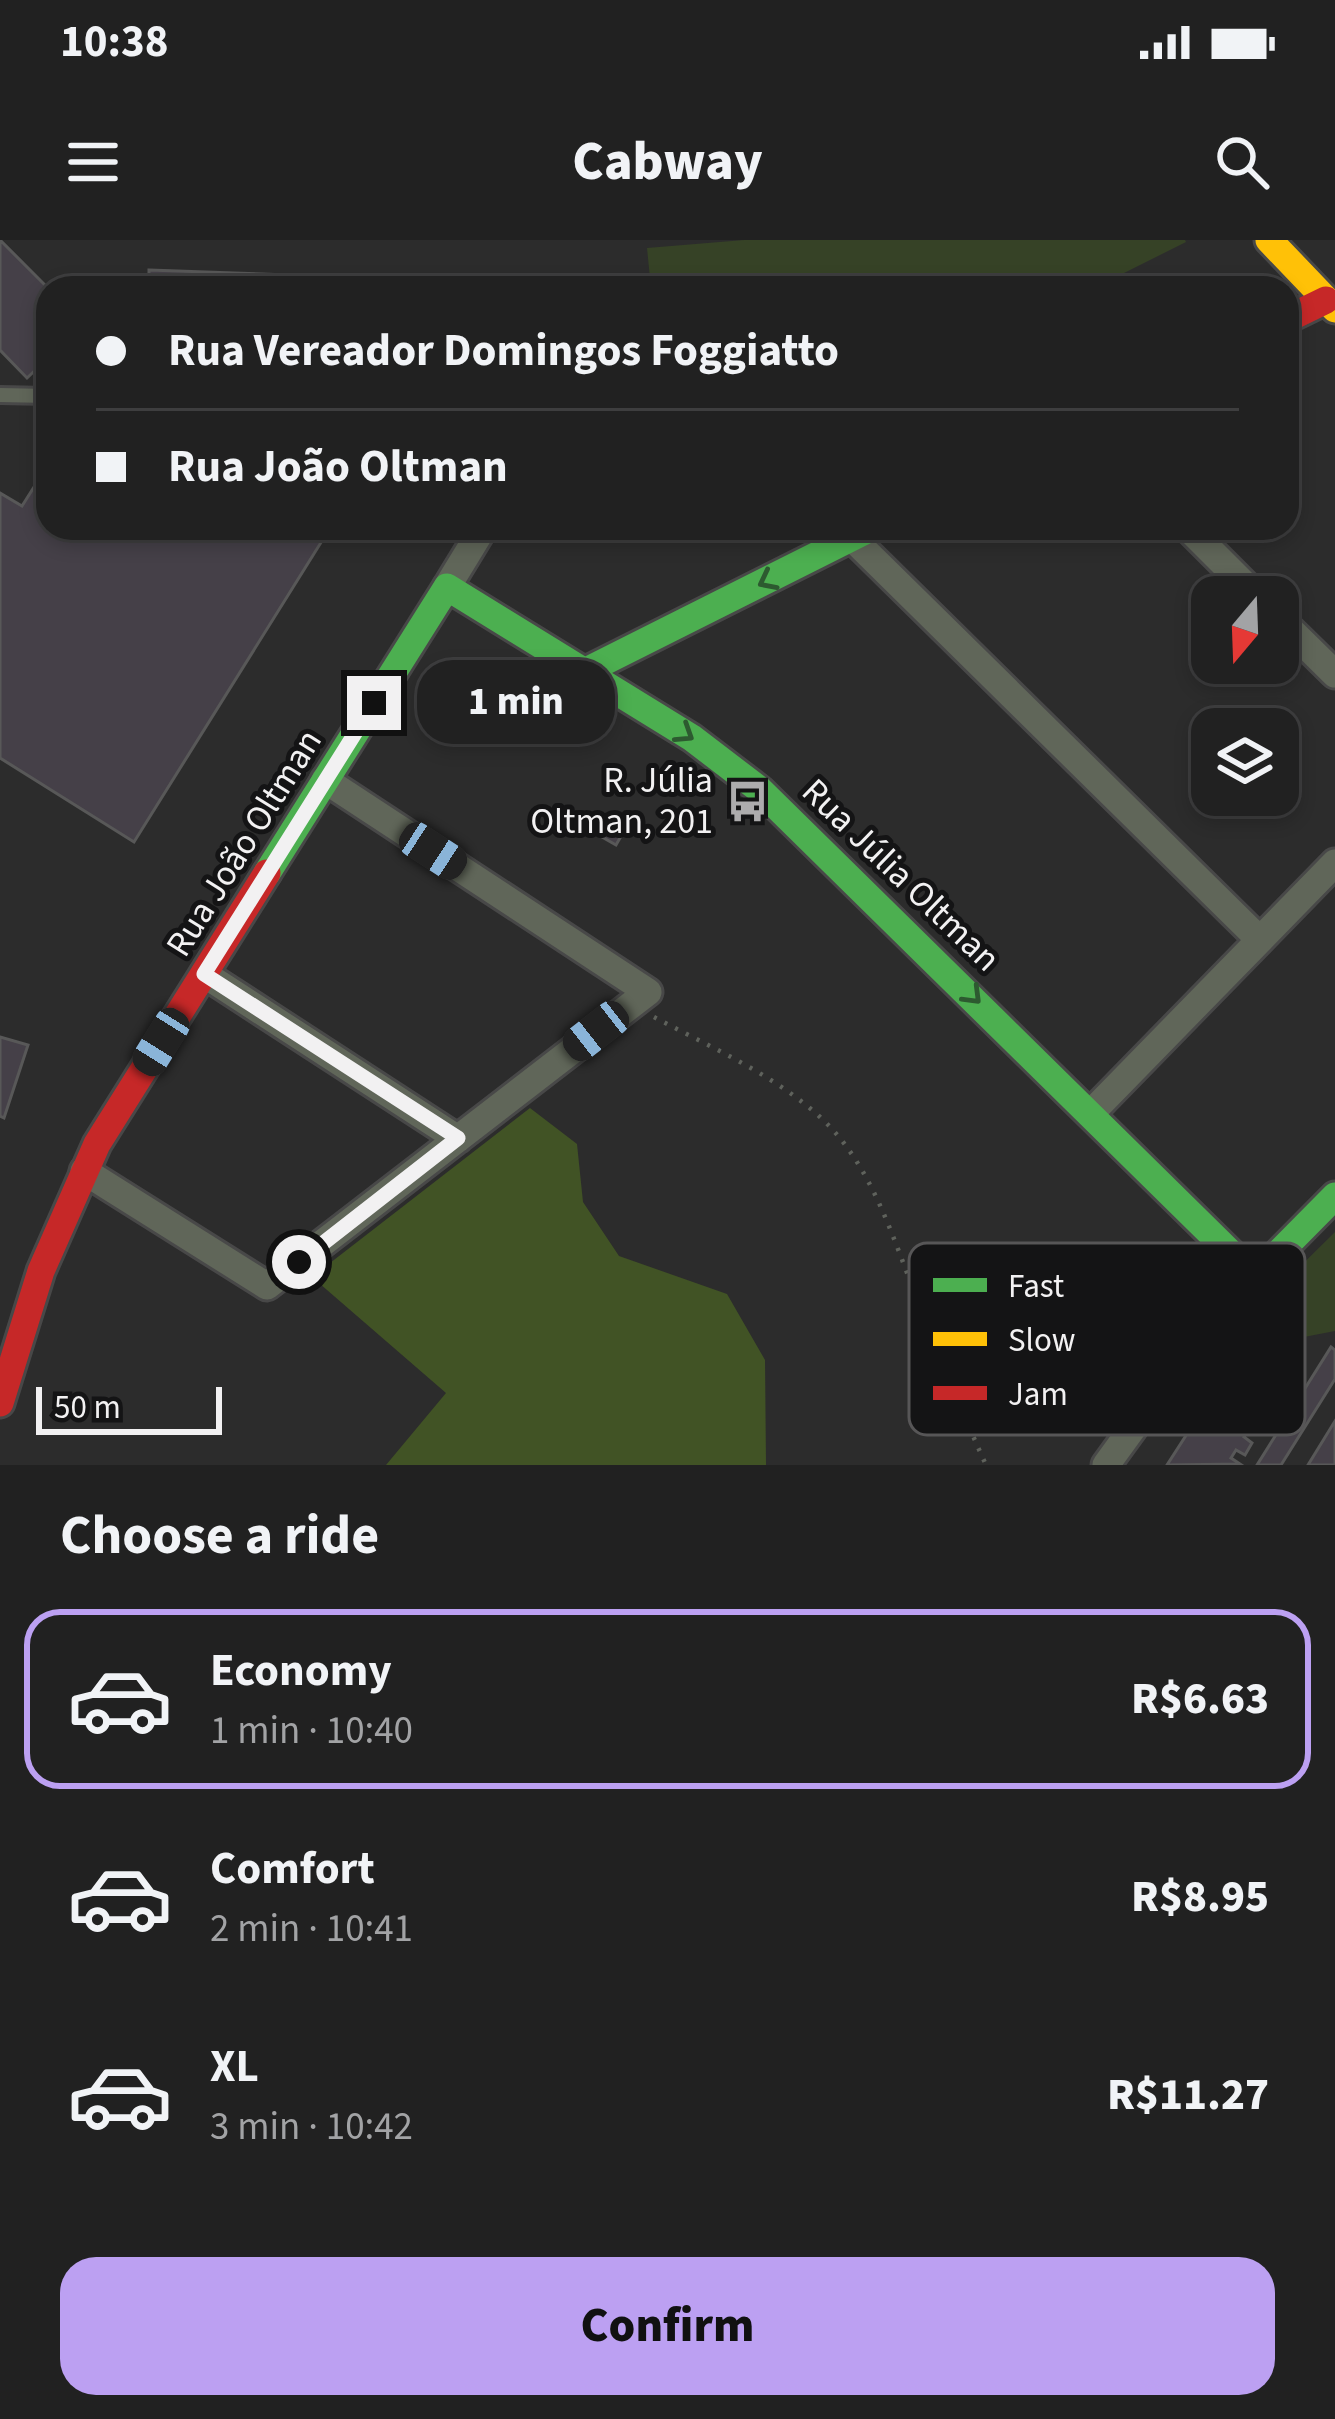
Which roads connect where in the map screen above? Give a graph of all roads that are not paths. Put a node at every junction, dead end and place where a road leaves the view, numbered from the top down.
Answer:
1 (1269, 240) edge
2 (1310, 240) edge
3 (1330, 305) edge
4 (1299, 316) edge
5 (0, 395) edge
6 (36, 396) edge
7 (476, 540) edge
8 (847, 540) edge
9 (868, 540) edge
10 (1200, 540) edge
11 (1236, 576) edge
12 (447, 587) junction
13 (1299, 639) edge
14 (586, 671) junction
15 (1335, 674) edge
16 (326, 780) junction
17 (1335, 863) edge
18 (1260, 940) junction
19 (204, 974) junction
20 (1090, 1112) junction
21 (458, 1138) junction
22 (84, 1171) junction
23 (1335, 1196) edge
24 (1221, 1243) edge
25 (1289, 1243) edge
26 (0, 1403) edge
27 (1128, 1435) edge
28 (1106, 1465) edge

1 - 3 street
2 - 3 street
3 - 4 street
5 - 6 lane
7 - 12 street, Rua João Oltman
8 -> 14 street
9 - 18 street
10 - 11 street
12 - 14 street, Rua Júlia Oltman
12 - 16 street, Rua João Oltman
13 - 15 street
14 -> 20 street, Rua Júlia Oltman
16 - 19 street, Rua João Oltman
16 - 21 street
17 - 18 street
18 - 20 street
19 - 21 street
19 - 22 street, Rua João Oltman
20 - 24 street, Rua Júlia Oltman
21 - 22 street
22 - 26 street, Rua João Oltman
23 - 25 street
27 - 28 street

